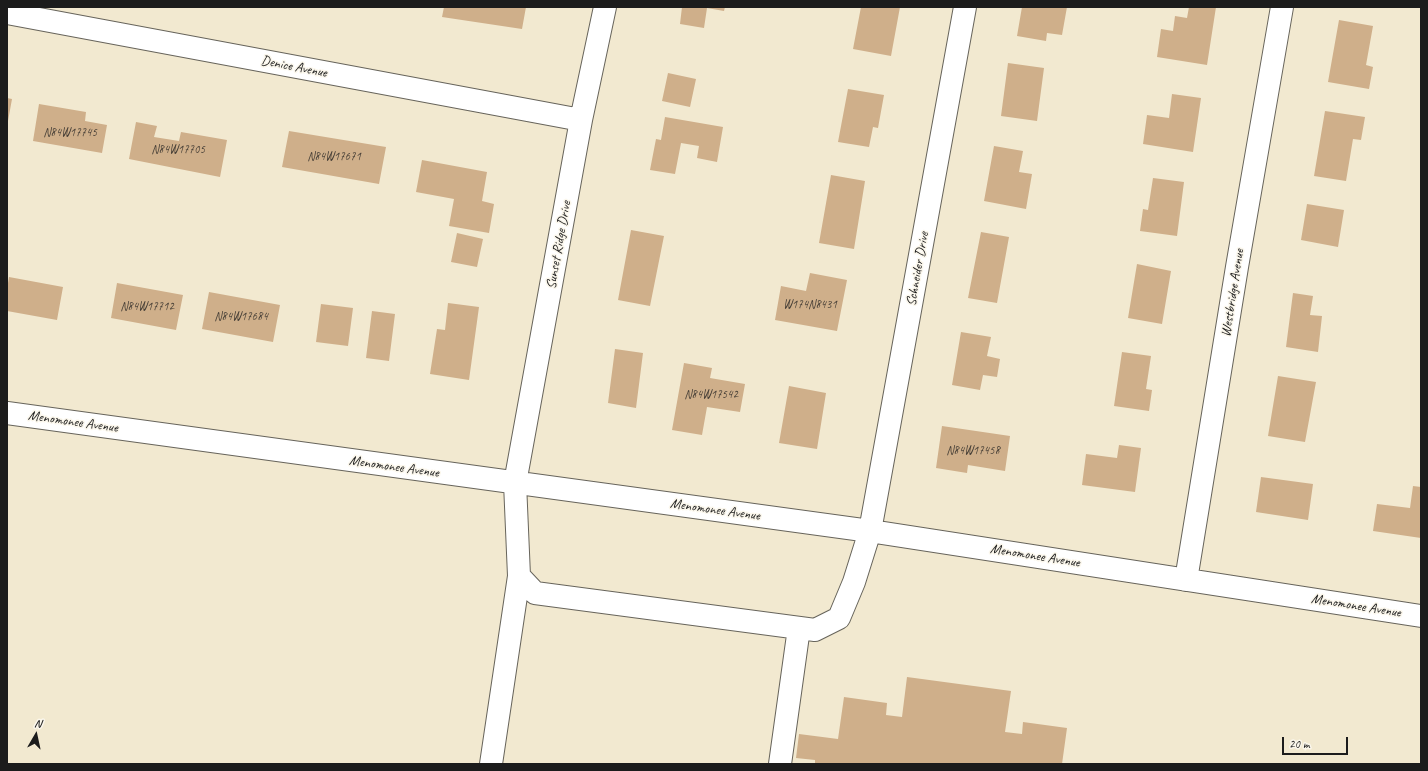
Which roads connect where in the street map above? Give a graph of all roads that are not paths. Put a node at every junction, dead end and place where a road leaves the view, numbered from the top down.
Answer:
1 (605, 7) edge
2 (965, 7) edge
3 (1282, 7) edge
4 (7, 13) edge
5 (581, 120) junction
6 (7, 413) edge
7 (515, 483) junction
8 (870, 531) junction
9 (519, 576) junction
10 (1186, 580) junction
11 (1421, 616) edge
12 (799, 628) junction
13 (491, 764) edge
14 (780, 764) edge

1 - 5 street, Sunset Ridge Drive
2 - 8 street, Schneider Drive
3 - 10 street, Westbridge Avenue
4 - 5 street, Denice Avenue
5 - 7 street, Sunset Ridge Drive
6 - 7 street, Menomonee Avenue
7 - 8 street, Menomonee Avenue
7 - 9 street, Sunset Ridge Drive
8 - 10 street, Menomonee Avenue
8 - 12 street, Schneider Drive
9 - 12 street, Schneider Drive
9 - 13 street, Sunset Ridge Drive
10 - 11 street, Menomonee Avenue
12 - 14 street

